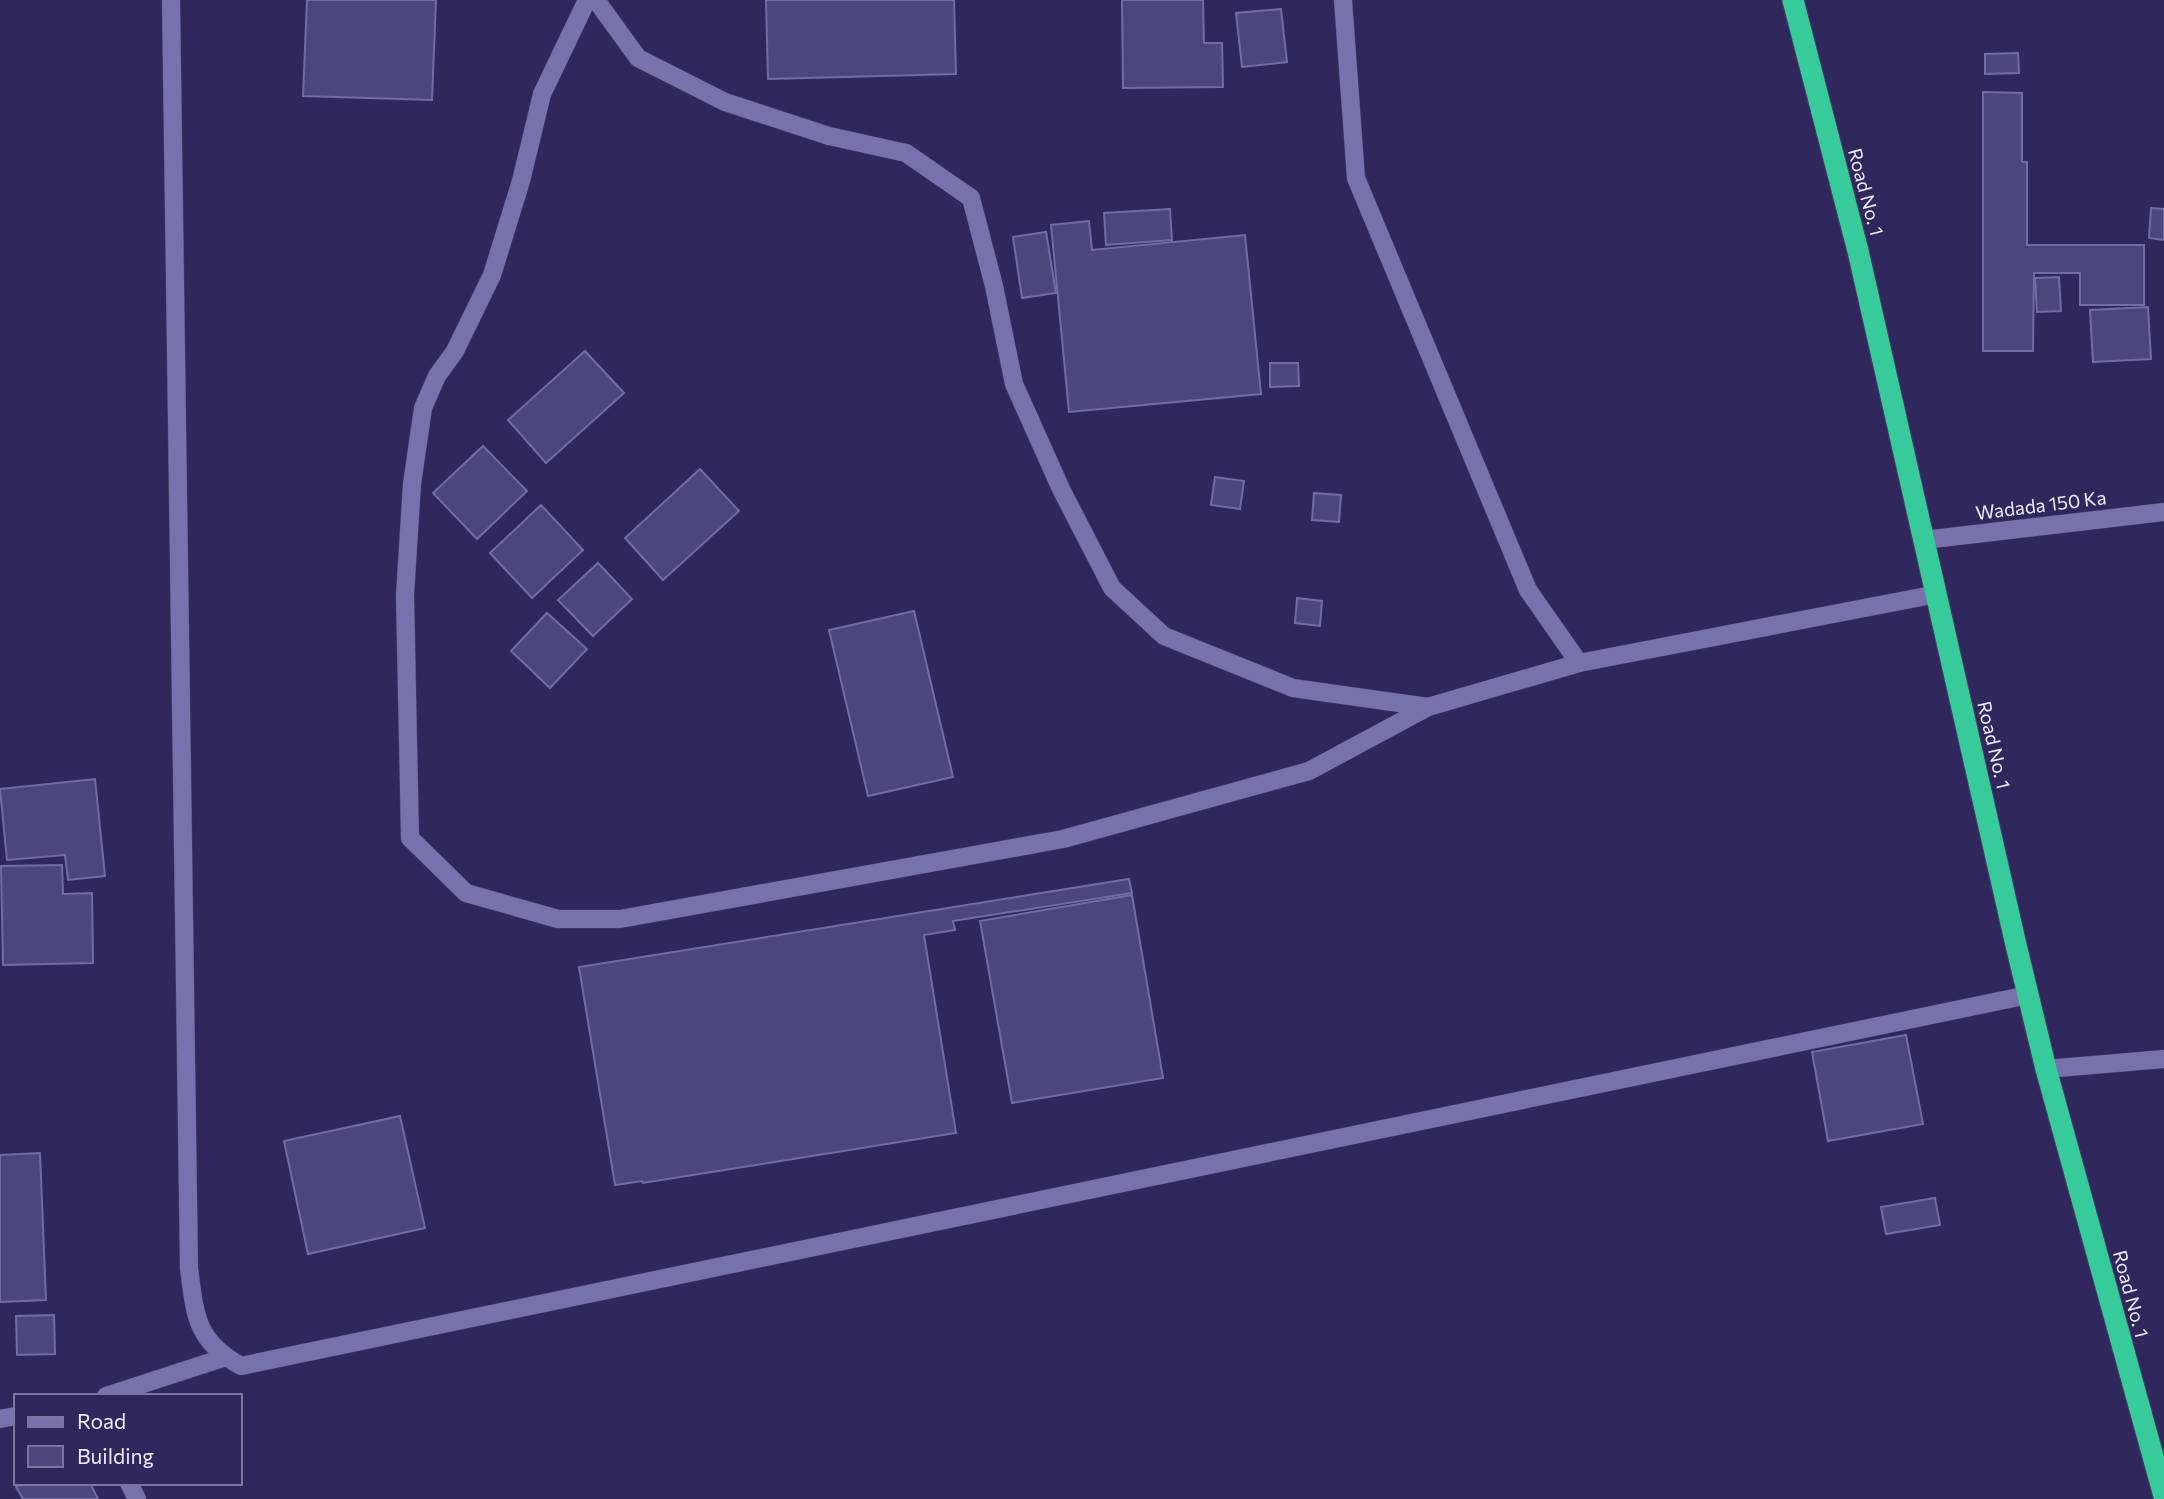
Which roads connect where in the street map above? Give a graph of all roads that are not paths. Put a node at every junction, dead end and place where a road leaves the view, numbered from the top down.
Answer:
1 (171, 0) edge
2 (587, 0) edge
3 (596, 0) edge
4 (1343, 0) edge
5 (1793, 0) edge
6 (2164, 512) edge
7 (1924, 540) junction
8 (1937, 594) junction
9 (1579, 663) junction
10 (1428, 706) junction
11 (2028, 995) junction
12 (2164, 1059) edge
13 (2046, 1069) junction
14 (226, 1357) junction
15 (112, 1394) edge
16 (2164, 1496) edge

1 - 14 street
2 - 10 street
3 - 10 street
4 - 9 street
5 - 7 highway, Road No. 1
6 - 7 street, Wadada 150 Ka
7 - 8 highway, Road No. 1
8 - 9 street
8 - 11 highway, Road No. 1
9 - 10 street
11 - 13 highway, Road No. 1
11 - 14 street
12 - 13 street
13 - 16 highway, Road No. 1
14 - 15 street

